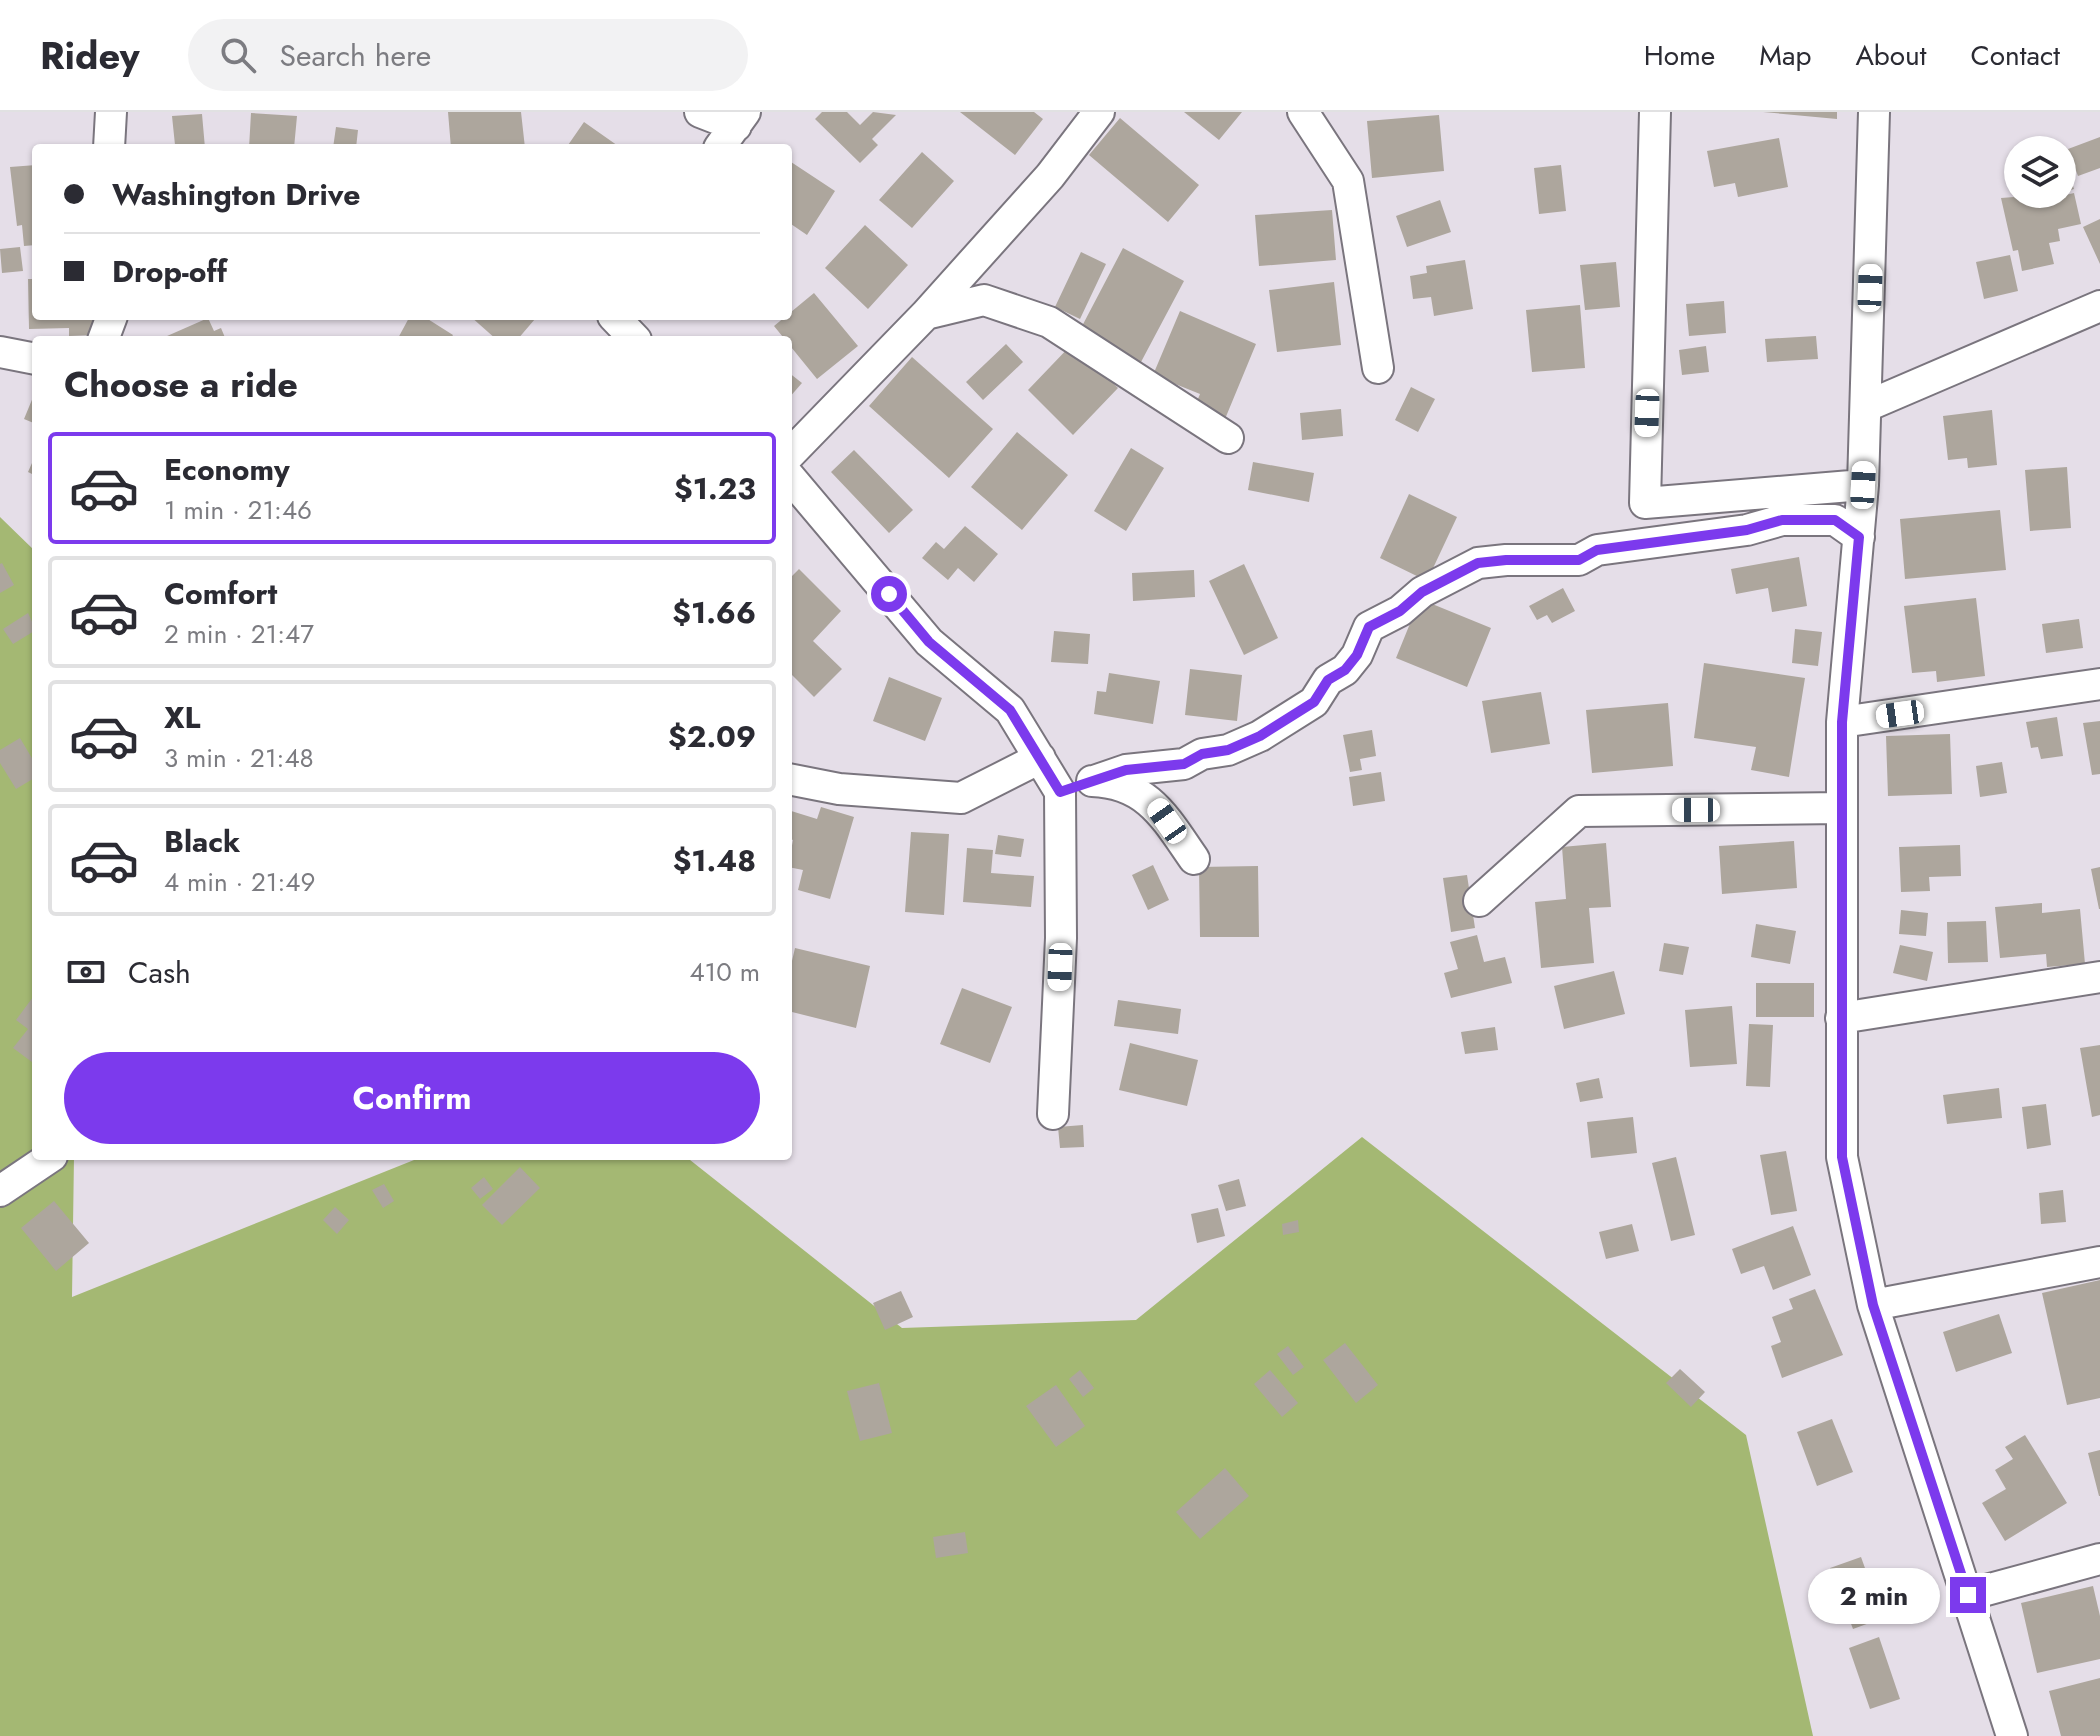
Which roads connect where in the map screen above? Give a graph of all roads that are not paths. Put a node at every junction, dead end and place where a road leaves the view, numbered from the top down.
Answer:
1 (111, 112) edge
2 (700, 112) edge
3 (1099, 112) edge
4 (1303, 112) edge
5 (1655, 112) edge
6 (1874, 112) edge
7 (733, 129) edge
8 (109, 144) edge
9 (2100, 306) edge
10 (926, 314) junction
11 (617, 320) edge
12 (632, 336) edge
13 (0, 352) edge
14 (32, 358) edge
15 (1378, 368) dead end
16 (1867, 406) junction
17 (1228, 438) dead end
18 (792, 452) edge
19 (792, 480) edge
20 (1863, 485) junction
21 (1645, 503) junction
22 (1815, 518) junction
23 (1859, 537) junction
24 (1663, 539) junction
25 (1628, 546) junction
26 (2100, 684) edge
27 (1842, 722) junction
28 (1040, 758) junction
29 (792, 780) edge
30 (1094, 781) junction
31 (1060, 792) junction
32 (1842, 808) junction
33 (1194, 859) dead end
34 (1479, 901) dead end
35 (2100, 977) edge
36 (1841, 1018) junction
37 (1053, 1114) dead end
38 (46, 1160) edge
39 (0, 1191) edge
40 (2100, 1262) edge
41 (1873, 1305) junction
42 (2100, 1559) edge
43 (1968, 1595) junction
44 (2012, 1736) edge

1 - 8 street
2 - 7 street
3 - 10 street
4 - 15 street
5 - 21 street
6 - 16 street
9 - 16 street
10 - 17 street
10 - 18 street
11 - 12 street
13 - 14 street
16 - 20 street
19 - 28 street
20 - 21 street
20 - 22 street
20 - 23 street
21 - 24 street
21 - 25 street
22 - 23 street
22 - 24 street
23 - 27 street
24 - 25 street
25 - 30 street
26 - 27 street
27 - 32 street
28 - 29 street
28 - 31 street
30 - 31 street
30 - 33 street
31 - 37 street
32 - 34 street
32 - 36 street
35 - 36 street
36 - 41 street
38 - 39 street
40 - 41 street
41 - 43 street
42 - 43 street
43 - 44 street

